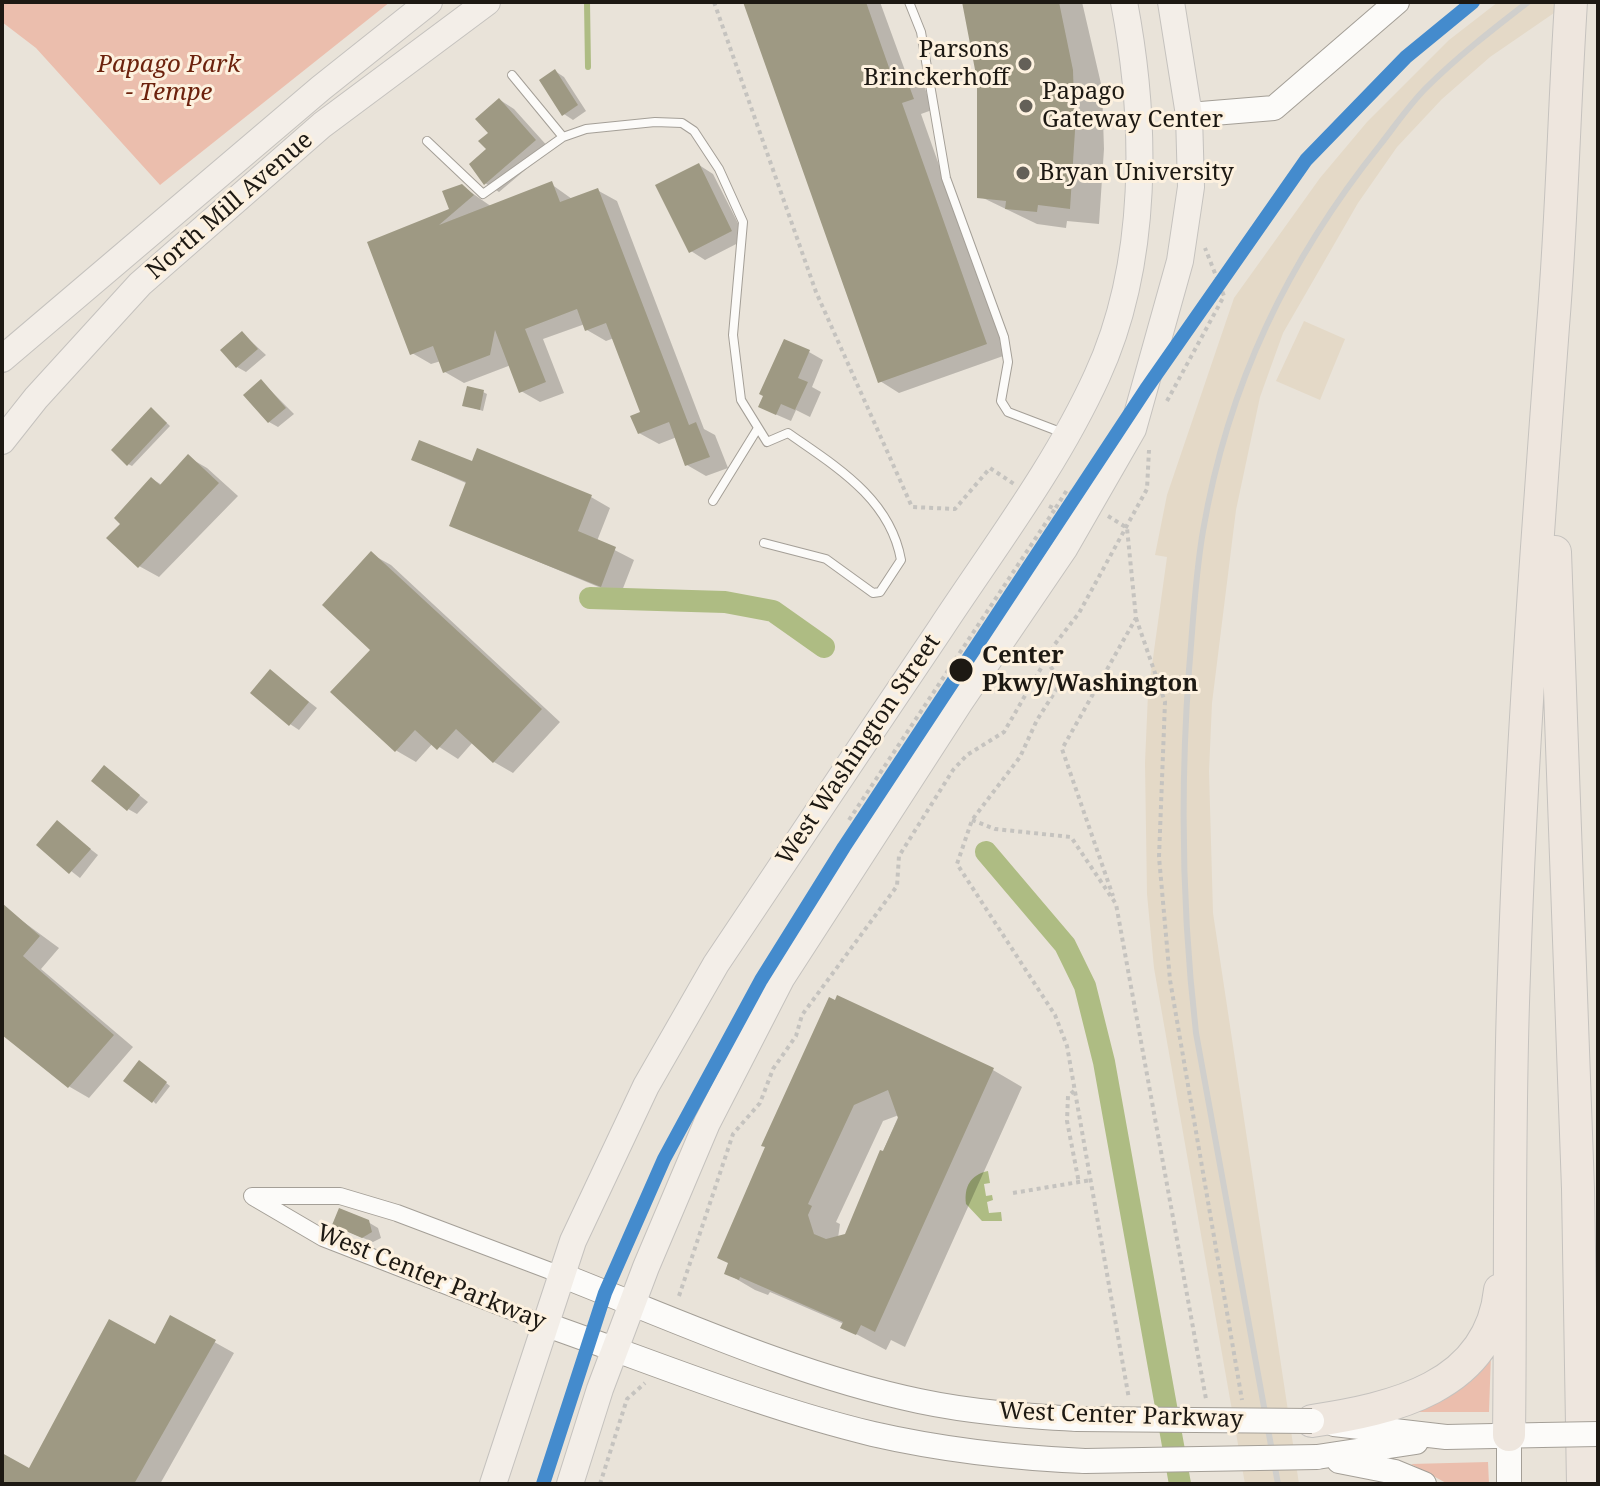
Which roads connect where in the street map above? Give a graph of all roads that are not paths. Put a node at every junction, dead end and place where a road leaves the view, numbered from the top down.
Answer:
1 (429, 2) edge
2 (487, 2) edge
3 (909, 2) edge
4 (1124, 2) edge
5 (1171, 2) edge
6 (1397, 2) edge
7 (1571, 2) edge
8 (512, 75) dead end
9 (1189, 115) junction
10 (563, 137) junction
11 (427, 141) dead end
12 (1554, 325) junction
13 (2, 359) edge
14 (758, 428) junction
15 (1067, 435) junction
16 (2, 441) edge
17 (713, 501) dead end
18 (764, 543) dead end
19 (1507, 1223) junction
20 (561, 1275) junction
21 (632, 1303) junction
22 (544, 1324) junction
23 (615, 1348) junction
24 (1312, 1421) junction
25 (1598, 1434) edge
26 (1509, 1435) junction
27 (1446, 1437) junction
28 (1317, 1457) junction
29 (493, 1484) edge
30 (570, 1484) edge
31 (1424, 1484) edge
32 (1509, 1484) edge
33 (1583, 1484) edge

1 - 13 main road, North Mill Avenue
2 - 16 main road, North Mill Avenue
3 - 15 lane
4 - 15 main road, West Washington Street
5 - 9 main road
6 - 9 street
7 - 12 highway
8 - 10 lane
9 - 21 main road
10 - 11 lane
10 - 14 lane
12 - 19 highway
12 - 33 highway
14 - 17 lane
14 - 18 lane
15 - 20 main road, West Washington Street
19 - 24 highway
19 - 26 highway
20 - 21 street, West Center Parkway
20 - 22 main road, West Washington Street
20 - 22 street, West Center Parkway
21 - 23 main road
21 - 24 street, West Center Parkway, bridge
22 - 23 street, West Center Parkway
22 - 29 main road, West Washington Street
23 - 28 street, West Center Parkway, bridge
23 - 30 main road
24 - 27 street, West Center Parkway
25 - 26 street, West Center Parkway, bridge
26 - 27 street, West Center Parkway
26 - 32 street
27 - 28 street, West Center Parkway
28 - 31 street

